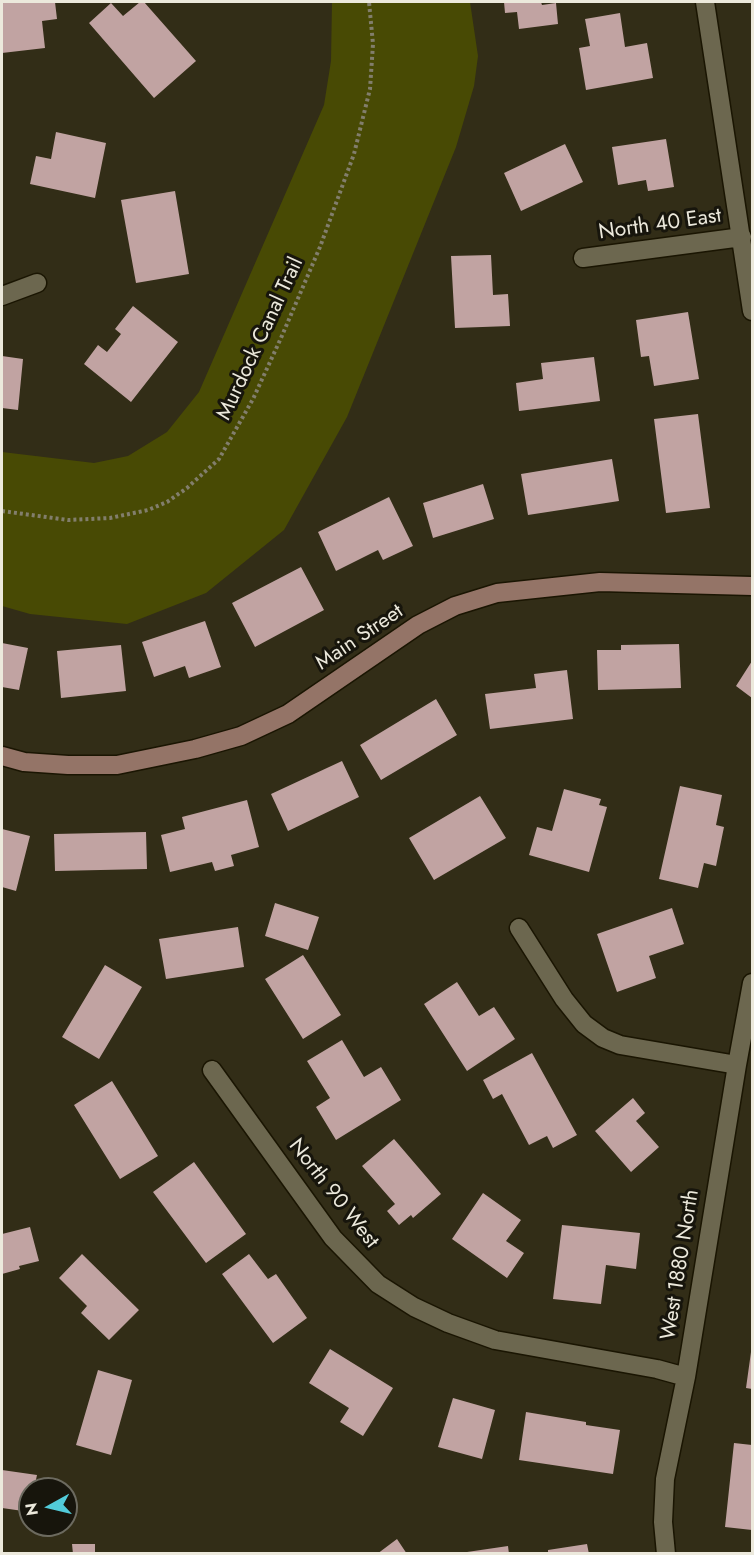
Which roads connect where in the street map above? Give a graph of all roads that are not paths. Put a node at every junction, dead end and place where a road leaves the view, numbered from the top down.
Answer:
1 (705, 2) edge
2 (742, 237) junction
3 (583, 258) dead end
4 (37, 283) dead end
5 (2, 296) edge
6 (753, 312) edge
7 (753, 586) edge
8 (2, 756) edge
9 (519, 928) dead end
10 (753, 983) edge
11 (737, 1065) junction
12 (212, 1070) dead end
13 (686, 1377) junction
14 (666, 1554) edge

1 - 2 street
2 - 3 street, North 40 East
2 - 6 street
4 - 5 street
7 - 8 street, Main Street
9 - 11 street
10 - 11 street, West 1880 North
11 - 13 street, West 1880 North
12 - 13 street, North 90 West
13 - 14 street, West 1880 North

